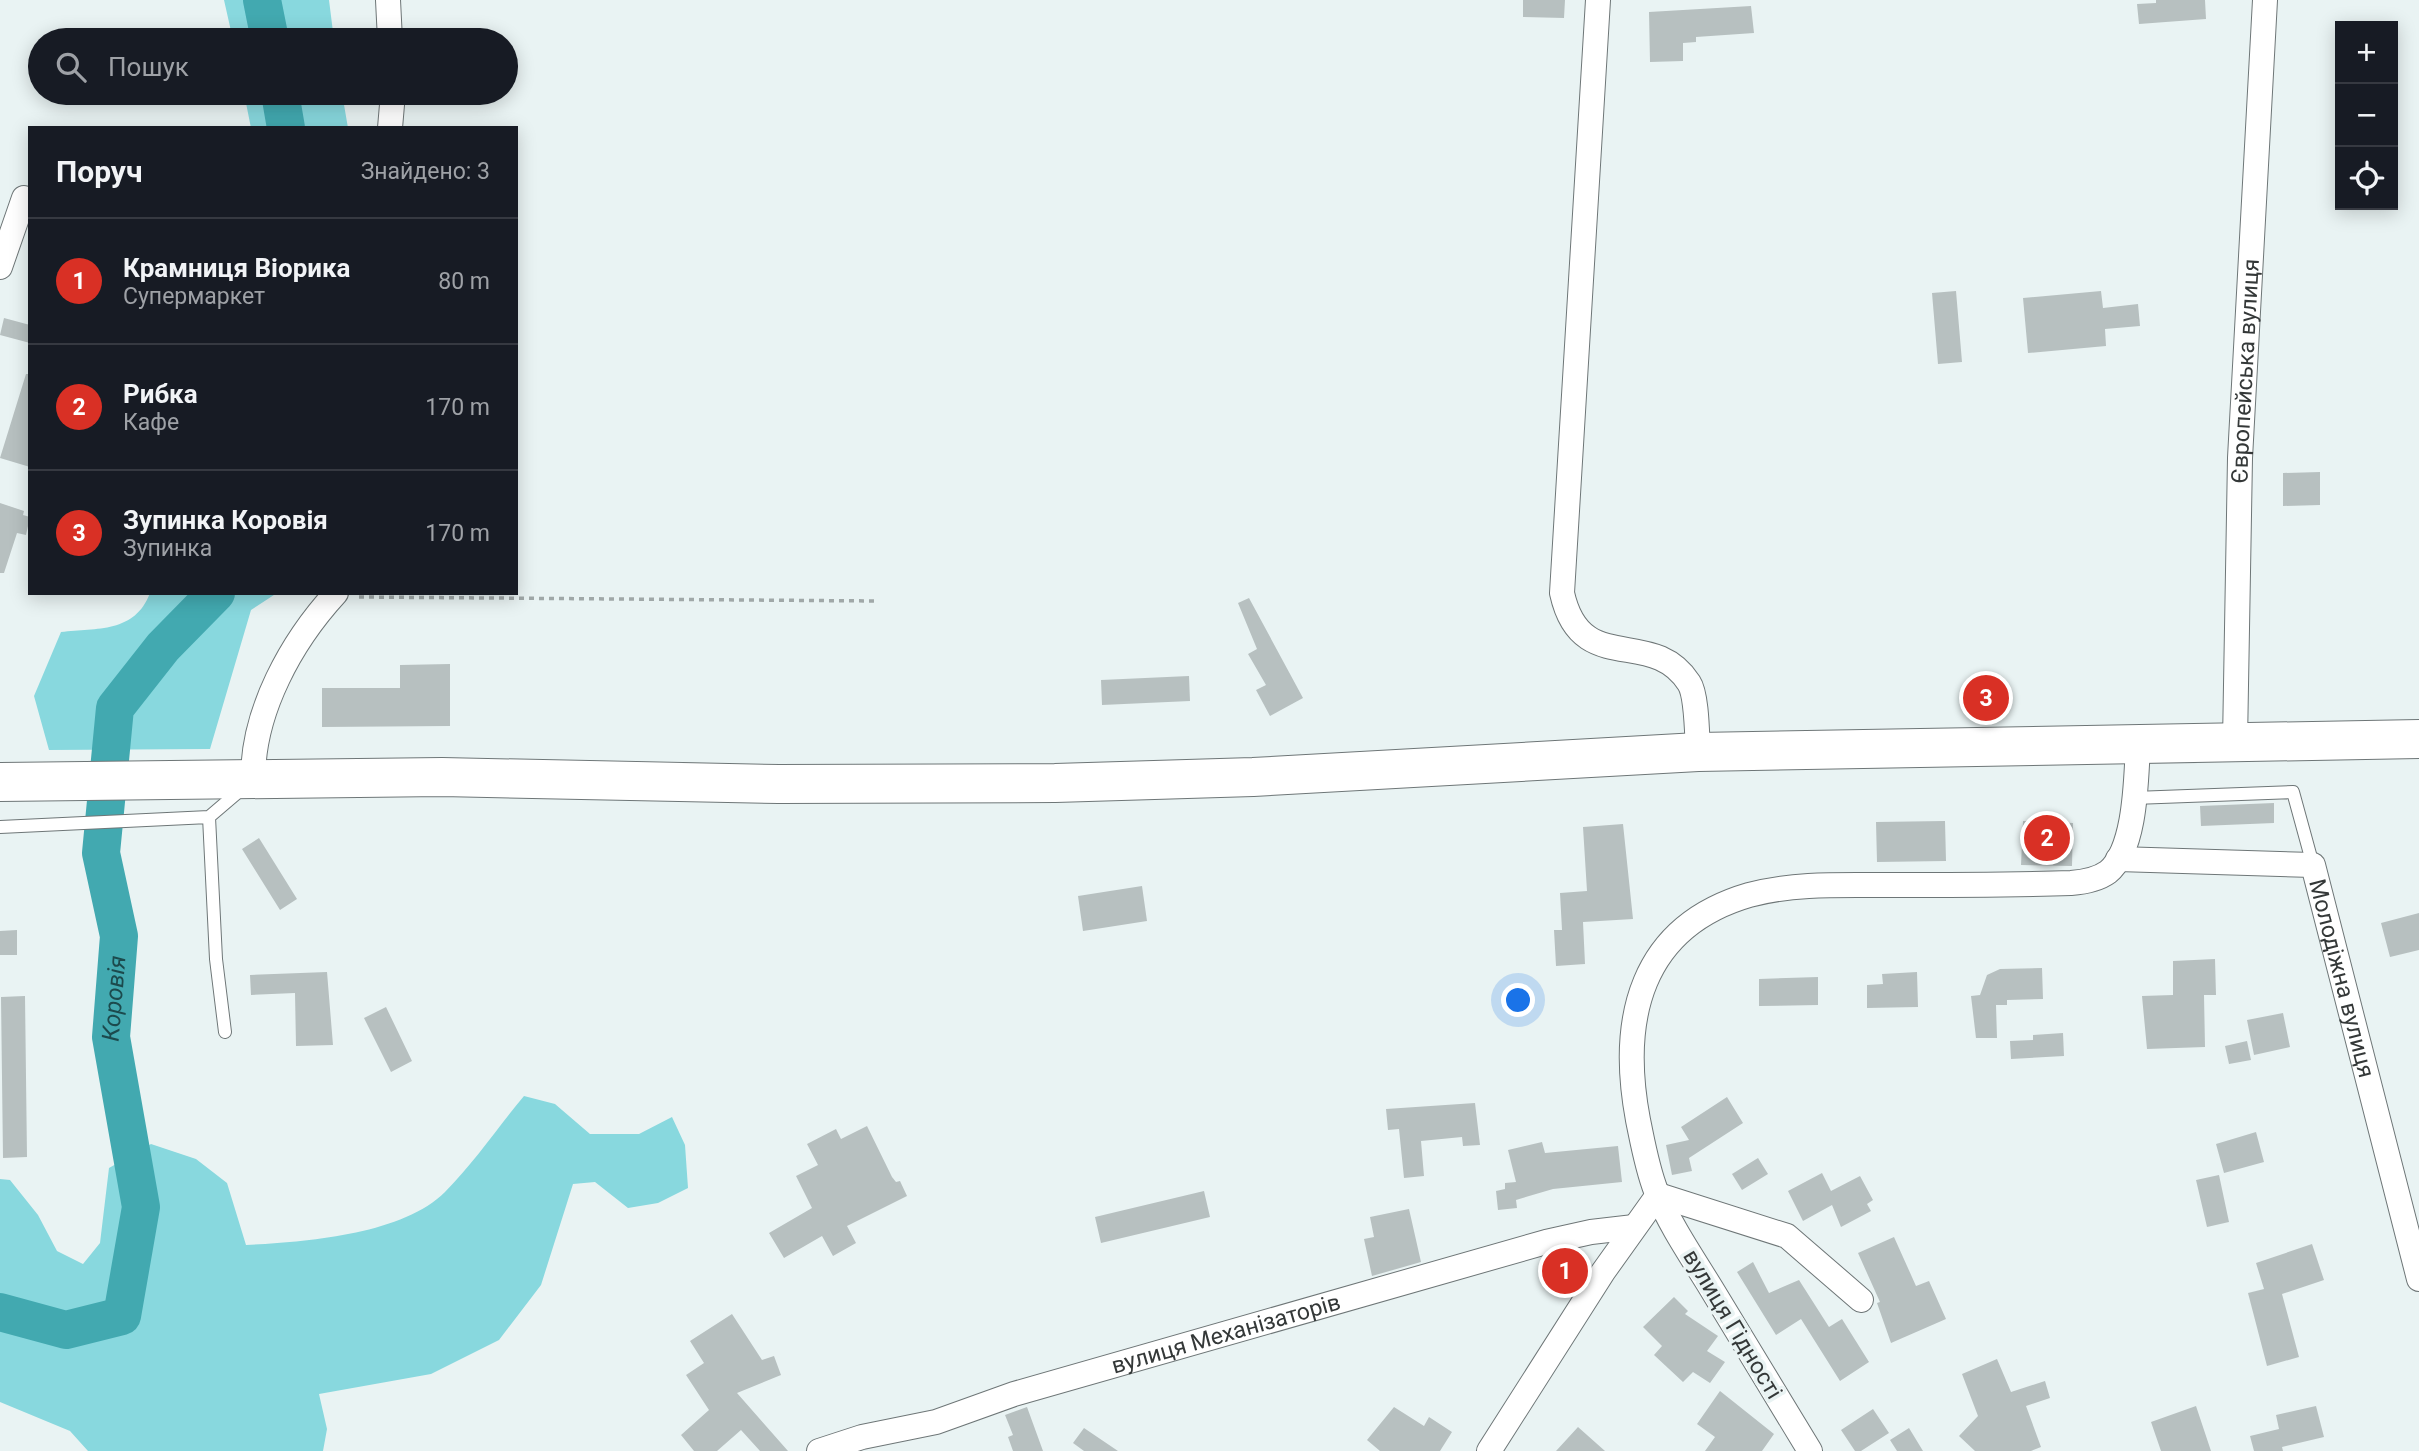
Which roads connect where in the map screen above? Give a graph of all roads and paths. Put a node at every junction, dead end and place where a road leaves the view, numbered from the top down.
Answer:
1 (388, 0) edge
2 (1598, 0) edge
3 (2265, 0) edge
4 (389, 28) edge
5 (392, 105) edge
6 (390, 126) edge
7 (24, 198) dead end
8 (0, 267) edge
9 (334, 595) edge
10 (877, 601) dead end
11 (2419, 739) edge
12 (2235, 742) junction
13 (2138, 745) junction
14 (1698, 752) junction
15 (253, 778) junction
16 (11, 782) edge
17 (2134, 798) junction
18 (209, 817) junction
19 (0, 827) edge
20 (2118, 859) junction
21 (2313, 865) junction
22 (225, 1032) dead end
23 (1658, 1195) junction
24 (1634, 1227) junction
25 (2419, 1279) edge
26 (1861, 1300) dead end
27 (830, 1449) edge
28 (1489, 1451) edge
29 (1810, 1451) edge

1 - 4 street
2 - 14 street
3 - 12 street, Європейська вулиця
5 - 6 street
7 - 8 street
9 - 10 path
9 - 15 street
11 - 12 main road
12 - 13 main road
13 - 14 main road
13 - 17 street
14 - 15 main road
15 - 16 main road
15 - 18 lane
17 - 20 street
17 - 21 lane
18 - 19 lane
18 - 22 lane
20 - 21 street, Молодіжна вулиця
20 - 23 street, вулиця Гідності
21 - 25 street, Молодіжна вулиця
23 - 24 street
23 - 26 street
23 - 29 street, вулиця Гідності
24 - 27 street, вулиця Механізаторів
24 - 28 street

